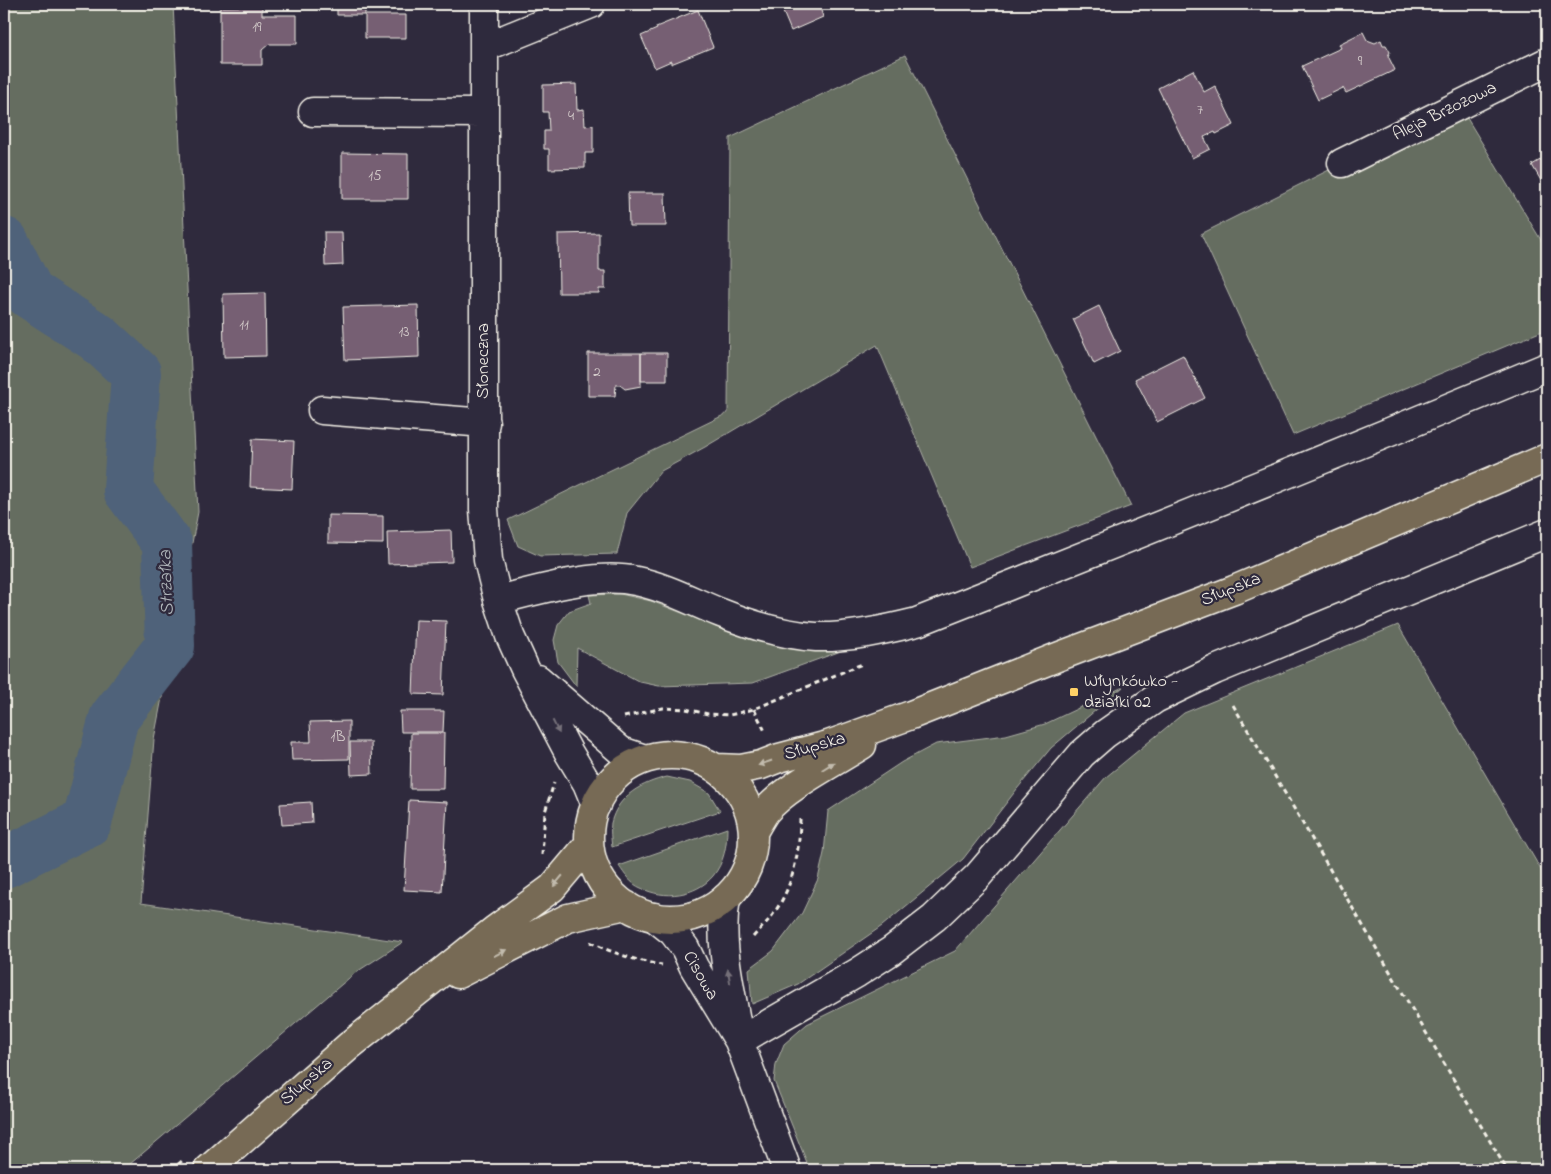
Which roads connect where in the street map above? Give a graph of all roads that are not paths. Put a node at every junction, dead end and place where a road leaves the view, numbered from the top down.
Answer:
1 (484, 4) edge
2 (591, 4) edge
3 (485, 47) junction
4 (1547, 62) edge
5 (314, 112) dead end
6 (484, 113) junction
7 (1342, 163) dead end
8 (1547, 367) edge
9 (322, 410) dead end
10 (485, 423) junction
11 (1547, 458) edge
12 (1547, 533) edge
13 (498, 600) junction
14 (525, 668) junction
15 (911, 715) junction
16 (642, 758) junction
17 (717, 768) junction
18 (596, 805) junction
19 (753, 832) junction
20 (589, 844) junction
21 (726, 898) junction
22 (626, 905) junction
23 (654, 917) junction
24 (410, 999) junction
25 (739, 1041) junction
26 (208, 1170) edge
27 (788, 1170) edge

1 - 3 street, Słoneczna
2 - 3 street
3 - 6 street, Słoneczna
4 - 7 street, Aleja Brzozowa
5 - 6 street
6 - 10 street, Słoneczna
8 - 13 street
9 - 10 street
10 - 13 street, Słoneczna
11 - 15 main road, Słupska
12 - 25 street
13 - 14 street, Słoneczna
14 - 16 street, Słoneczna
14 -> 18 street, Słoneczna
15 -> 17 main road, Słupska
19 -> 15 main road, Słupska
16 - 17 main road
16 - 18 main road
17 - 19 main road
18 - 20 main road
19 - 21 main road
20 - 22 main road
20 -> 24 main road, Słupska
21 - 23 main road
25 -> 21 street, Cisowa
22 - 23 main road
24 -> 22 main road, Słupska
23 - 25 street, Cisowa
24 - 26 main road, Słupska
25 - 27 street, Cisowa

